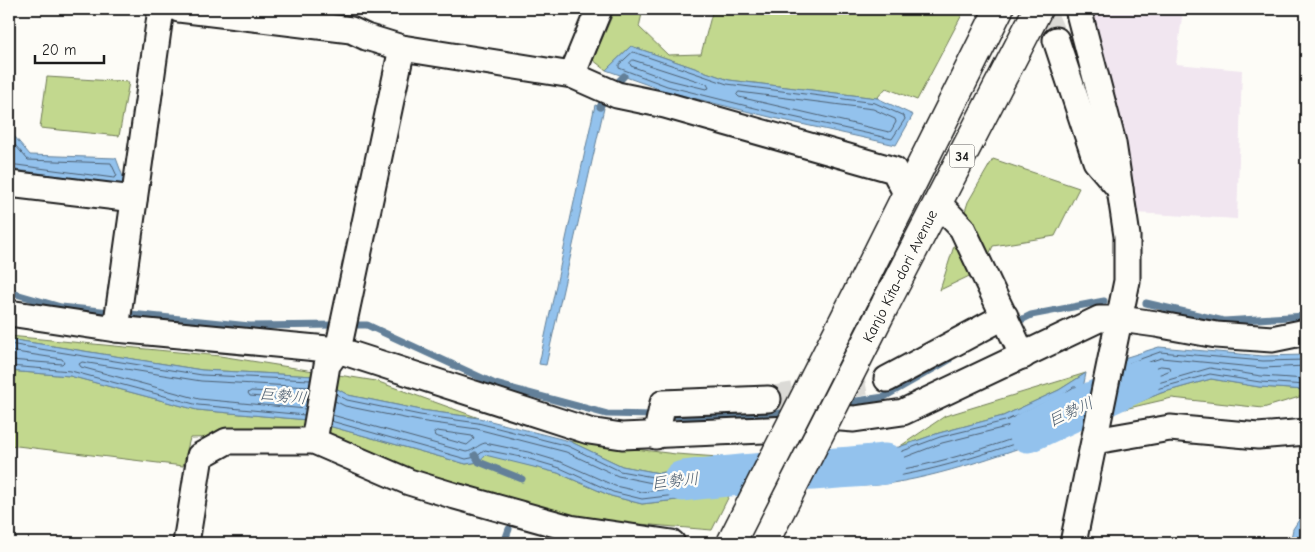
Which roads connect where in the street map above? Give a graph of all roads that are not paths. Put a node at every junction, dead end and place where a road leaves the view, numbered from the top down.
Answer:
1 (161, 9) edge
2 (179, 9) edge
3 (600, 9) edge
4 (999, 9) edge
5 (1038, 9) edge
6 (1078, 9) edge
7 (352, 19) edge
8 (1056, 40) tunnel mouth
9 (402, 48) junction
10 (572, 75) junction
11 (9, 184) edge
12 (1120, 189) junction
13 (906, 193) junction
14 (134, 199) junction
15 (938, 203) junction
16 (9, 314) edge
17 (1005, 316) junction
18 (1120, 319) junction
19 (116, 329) junction
20 (1306, 332) edge
21 (1019, 349) junction
22 (335, 351) junction
23 (887, 379) tunnel mouth
24 (768, 399) tunnel mouth
25 (828, 417) junction
26 (790, 429) junction
27 (1306, 432) edge
28 (656, 436) junction
29 (314, 441) junction
30 (1095, 441) junction
31 (186, 543) edge
32 (672, 543) edge
33 (731, 543) edge
34 (764, 543) edge
35 (1073, 543) edge

1 - 14 street
2 - 7 street
3 - 10 street
4 - 13 highway, Kanjo Kita-dori Avenue / 34
5 - 15 highway, Kanjo Kita-dori Avenue / 34
6 - 12 street
7 - 9 street
8 - 12 street
9 - 10 street
9 - 22 street
10 - 13 street
11 - 14 street
12 - 18 street
13 - 26 highway, Kanjo Kita-dori Avenue / 34, bridge
14 - 19 street
15 - 17 street
15 - 25 highway, Kanjo Kita-dori Avenue / 34, bridge
16 - 19 street
17 - 21 street
17 - 23 street
18 - 20 street
18 - 21 street
18 - 30 street
19 - 22 street
21 - 25 street
22 - 28 street
22 - 29 street
24 - 28 street
25 - 34 highway, Kanjo Kita-dori Avenue / 34, bridge
26 - 28 street
26 - 33 highway, Kanjo Kita-dori Avenue / 34, bridge
27 - 30 street
29 - 31 street
29 - 32 street
30 - 35 street

